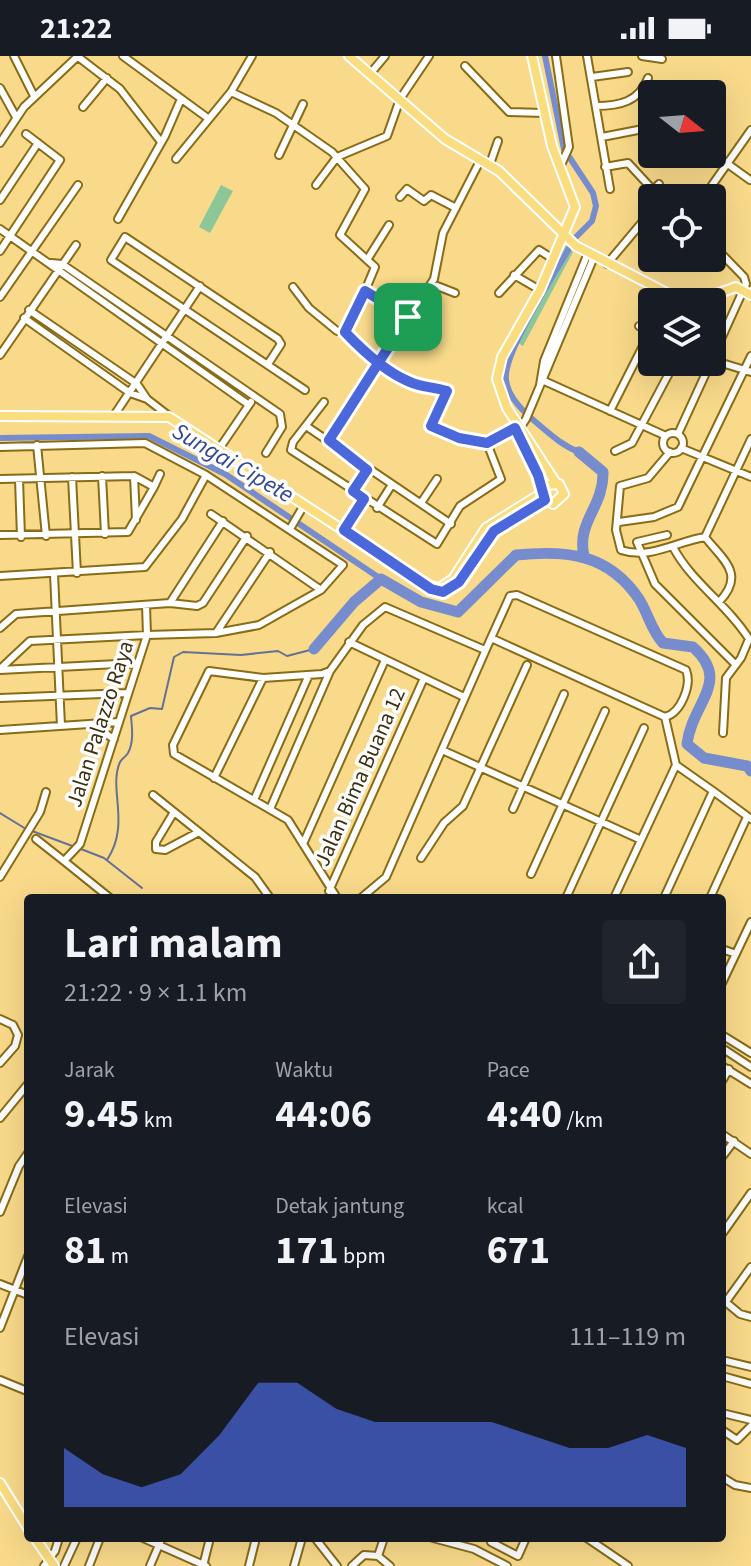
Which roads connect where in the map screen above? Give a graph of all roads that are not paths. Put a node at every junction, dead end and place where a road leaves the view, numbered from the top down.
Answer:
1 (14, 56) edge
2 (78, 56) edge
3 (123, 56) edge
4 (252, 56) edge
5 (349, 56) edge
6 (385, 56) edge
7 (429, 56) edge
8 (532, 56) edge
9 (556, 56) edge
10 (587, 56) edge
11 (642, 56) edge
12 (662, 59) dead end
13 (465, 66) dead end
14 (628, 72) dead end
15 (370, 74) junction
16 (592, 77) junction
17 (107, 78) junction
18 (648, 78) dead end
19 (0, 88) edge
20 (231, 92) junction
21 (34, 96) junction
22 (181, 99) junction
23 (400, 99) junction
24 (303, 104) dead end
25 (596, 106) junction
26 (83, 107) dead end
27 (544, 113) junction
28 (16, 117) junction
29 (209, 119) junction
30 (295, 128) junction
31 (638, 130) edge
32 (751, 130) edge
33 (26, 134) dead end
34 (602, 137) junction
35 (743, 139) junction
36 (498, 141) dead end
37 (0, 142) edge
38 (161, 142) junction
39 (38, 143) junction
40 (751, 145) edge
41 (279, 155) dead end
42 (337, 157) junction
43 (176, 159) dead end
44 (563, 160) junction
45 (485, 161) junction
46 (726, 161) edge
47 (726, 163) edge
48 (605, 167) junction
49 (750, 180) edge
50 (648, 184) edge
51 (78, 185) dead end
52 (316, 185) dead end
53 (610, 189) dead end
54 (400, 197) dead end
55 (0, 200) edge
56 (456, 208) junction
57 (118, 219) dead end
58 (389, 225) dead end
59 (638, 227) edge
60 (0, 229) edge
61 (10, 236) junction
62 (566, 237) junction
63 (76, 245) dead end
64 (34, 250) junction
65 (0, 251) edge
66 (591, 255) junction
67 (726, 258) edge
68 (553, 259) junction
69 (367, 260) junction
70 (51, 263) junction
71 (62, 264) junction
72 (607, 264) junction
73 (56, 272) junction
74 (514, 275) junction
75 (432, 284) junction
76 (200, 286) junction
77 (293, 287) dead end
78 (656, 288) edge
79 (540, 290) junction
80 (726, 290) edge
81 (365, 291) junction
82 (748, 292) edge
83 (455, 293) dead end
84 (499, 293) dead end
85 (0, 297) edge
86 (29, 310) junction
87 (185, 310) junction
88 (408, 317) junction
89 (24, 318) junction
90 (345, 331) junction
91 (726, 334) edge
92 (168, 335) junction
93 (162, 344) junction
94 (0, 355) edge
95 (751, 356) edge
96 (638, 357) edge
97 (268, 364) junction
98 (379, 364) junction
99 (726, 364) edge
100 (748, 371) edge
101 (668, 376) edge
102 (705, 376) edge
103 (541, 381) junction
104 (137, 384) junction
105 (305, 390) dead end
106 (130, 393) junction
107 (256, 396) junction
108 (147, 399) junction
109 (324, 402) dead end
110 (249, 405) junction
111 (610, 411) junction
112 (115, 414) junction
113 (0, 416) edge
114 (169, 417) junction
115 (520, 424) junction
116 (306, 426) junction
117 (642, 427) junction
118 (678, 434) junction
119 (666, 436) junction
120 (751, 439) edge
121 (329, 440) junction
122 (487, 443) junction
123 (40, 445) junction
124 (0, 447) edge
125 (681, 448) junction
126 (219, 449) junction
127 (615, 451) dead end
128 (670, 452) junction
129 (266, 453) dead end
130 (705, 456) junction
131 (735, 469) junction
132 (367, 470) junction
133 (160, 474) dead end
134 (206, 475) junction
135 (102, 476) junction
136 (134, 476) junction
137 (72, 477) junction
138 (751, 477) edge
139 (42, 478) junction
140 (0, 479) edge
141 (19, 479) junction
142 (437, 479) dead end
143 (556, 483) junction
144 (391, 486) junction
145 (154, 487) junction
146 (353, 491) junction
147 (544, 494) junction
148 (364, 499) junction
149 (421, 503) junction
150 (377, 508) junction
151 (302, 509) junction
152 (211, 514) dead end
153 (136, 521) junction
154 (223, 521) junction
155 (619, 522) junction
156 (451, 524) junction
157 (291, 527) junction
158 (344, 530) junction
159 (105, 534) junction
160 (0, 535) edge
161 (76, 535) junction
162 (667, 535) dead end
163 (46, 536) junction
164 (247, 536) junction
165 (21, 537) junction
166 (705, 537) junction
167 (673, 547) junction
168 (270, 552) junction
169 (639, 553) junction
170 (77, 573) junction
171 (54, 574) junction
172 (0, 576) edge
173 (321, 590) junction
174 (719, 602) junction
175 (170, 603) junction
176 (146, 605) junction
177 (56, 609) junction
178 (0, 628) edge
179 (216, 633) junction
180 (147, 635) junction
181 (57, 638) junction
182 (491, 638) junction
183 (349, 642) junction
184 (485, 650) junction
185 (385, 660) junction
186 (137, 663) junction
187 (735, 664) junction
188 (527, 665) dead end
189 (59, 667) junction
190 (0, 670) edge
191 (330, 671) junction
192 (308, 677) junction
193 (263, 678) junction
194 (424, 678) junction
195 (128, 693) junction
196 (564, 694) dead end
197 (60, 695) junction
198 (464, 697) junction
199 (0, 698) edge
200 (605, 711) dead end
201 (665, 717) junction
202 (119, 722) junction
203 (90, 724) junction
204 (61, 726) junction
205 (644, 728) dead end
206 (0, 730) edge
207 (723, 733) dead end
208 (114, 739) junction
209 (442, 750) junction
210 (676, 765) junction
211 (480, 767) junction
212 (214, 778) junction
213 (523, 787) junction
214 (713, 791) junction
215 (46, 792) dead end
216 (153, 795) dead end
217 (254, 800) junction
218 (562, 804) junction
219 (270, 809) junction
220 (513, 809) dead end
221 (174, 812) junction
222 (749, 818) edge
223 (601, 822) junction
224 (197, 833) junction
225 (36, 839) dead end
226 (639, 839) junction
227 (303, 844) junction
228 (421, 858) dead end
229 (64, 861) junction
230 (531, 874) dead end
231 (0, 877) edge
232 (105, 894) edge
233 (267, 894) edge
234 (332, 894) edge
235 (334, 894) edge
236 (366, 894) edge
237 (568, 894) edge
238 (616, 894) edge
239 (666, 894) edge
240 (712, 894) edge
241 (751, 922) edge
242 (726, 950) edge
243 (736, 954) junction
244 (726, 975) edge
245 (0, 1019) edge
246 (726, 1037) edge
247 (726, 1051) edge
248 (751, 1053) edge
249 (0, 1063) edge
250 (751, 1067) edge
251 (726, 1069) edge
252 (751, 1084) edge
253 (24, 1089) edge
254 (0, 1118) edge
255 (726, 1136) edge
256 (734, 1141) junction
257 (726, 1152) edge
258 (751, 1154) edge
259 (24, 1159) edge
260 (751, 1193) edge
261 (0, 1212) edge
262 (726, 1228) edge
263 (24, 1266) edge
264 (751, 1267) edge
265 (0, 1284) edge
266 (14, 1290) junction
267 (24, 1294) edge
268 (726, 1297) edge
269 (726, 1303) edge
270 (751, 1317) edge
271 (0, 1328) edge
272 (726, 1361) edge
273 (751, 1367) edge
274 (726, 1377) edge
275 (0, 1380) edge
276 (751, 1384) edge
277 (24, 1389) edge
278 (726, 1414) edge
279 (751, 1423) edge
280 (726, 1433) edge
281 (726, 1479) edge
282 (0, 1483) edge
283 (751, 1488) edge
284 (24, 1522) edge
285 (37, 1542) edge
286 (57, 1542) edge
287 (75, 1542) edge
288 (98, 1542) edge
289 (161, 1542) edge
290 (209, 1542) edge
291 (255, 1542) edge
292 (301, 1542) edge
293 (318, 1542) edge
294 (383, 1542) edge
295 (448, 1542) edge
296 (491, 1542) edge
297 (524, 1542) edge
298 (592, 1542) edge
299 (378, 1556) junction
300 (49, 1564) edge
301 (498, 1564) edge
302 (619, 1564) edge
303 (387, 1565) edge
304 (64, 1566) edge
305 (89, 1566) edge
306 (150, 1566) edge
307 (204, 1566) edge
308 (249, 1566) edge
309 (294, 1566) edge
310 (337, 1566) edge
311 (352, 1566) edge
312 (507, 1566) edge
313 (628, 1566) edge

1 - 21 street
2 - 17 street
2 - 21 street
3 - 22 street
4 - 20 street
5 - 15 main road
6 - 15 street
7 - 23 street
8 - 27 main road
9 - 44 street
10 - 16 street
11 - 12 street
13 - 27 street
14 - 16 street
15 - 23 main road
16 - 25 street
17 - 26 street
17 - 38 street
18 - 25 street
19 - 28 street
20 - 29 street
20 - 30 street
21 - 28 street
22 - 29 street
22 - 38 street
23 - 42 street
23 - 45 main road
24 - 30 street
25 - 34 street
27 - 44 main road
28 - 37 street
29 - 43 street
30 - 41 street
30 - 42 street
31 - 34 street
32 - 35 street
33 - 39 street
34 - 48 street
35 - 40 street
35 - 46 street
36 - 45 street
38 - 57 street
39 - 55 street
39 - 61 street
42 - 52 street
42 - 69 street
44 - 62 main road
45 - 56 street
45 - 62 main road
47 - 49 street
48 - 50 street
48 - 53 street
51 - 64 street
54 - 56 street
56 - 75 street
58 - 69 street
59 - 72 street
60 - 61 street
61 - 64 street
61 - 65 street
62 - 66 main road
62 - 68 main road
63 - 71 street
64 - 70 street
64 - 85 street
66 - 72 main road
66 - 103 street
67 - 82 street
68 - 74 street
68 - 79 main road
69 - 81 street
70 - 71 street
70 - 73 street
71 - 73 street
71 - 92 street
72 - 78 main road
73 - 86 street
73 - 93 street
74 - 79 street
74 - 84 street
75 - 83 street
75 - 88 street
76 - 87 street
76 - 87 street
76 - 97 street
77 - 90 street
79 - 115 main road
80 - 82 main road
81 - 88 street
81 - 90 street
82 - 91 street
86 - 89 street
86 - 104 street
87 - 92 street
87 - 97 street
88 - 98 street
89 - 94 street
89 - 106 street
90 - 98 street
92 - 93 street
92 - 107 street
93 - 104 street
93 - 110 street
95 - 100 street
96 - 111 street
97 - 105 street
98 - 121 street
98 - 122 street
99 - 100 street
100 - 130 street
101 - 117 street
102 - 118 street
103 - 111 street
103 - 115 street
104 - 106 street
104 - 108 street
106 - 108 street
106 - 112 street
107 - 110 street
107 - 129 street
108 - 114 street
109 - 116 street
110 - 126 street
111 - 117 street
112 - 113 main road
112 - 114 main road
114 - 126 main road
115 - 122 street
115 - 143 main road
115 - 147 main road
116 - 121 street
116 - 146 street
117 - 119 street
117 - 127 street
118 - 119 street
118 - 125 street
119 - 128 street
120 - 131 street
121 - 132 street
122 - 156 street
123 - 124 street
123 - 134 street
123 - 139 street
125 - 128 street
125 - 130 street
126 - 151 main road
128 - 155 street
130 - 131 street
130 - 155 street
131 - 138 street
131 - 166 street
132 - 144 street
132 - 146 street
133 - 145 street
134 - 157 street
134 - 170 street
135 - 136 street
135 - 137 street
135 - 159 street
136 - 145 street
136 - 153 street
137 - 139 street
137 - 161 street
139 - 141 street
139 - 163 street
140 - 141 street
141 - 165 street
142 - 149 street
143 - 147 main road
143 - 147 main road
144 - 149 street
144 - 150 street
145 - 153 street
146 - 148 street
147 - 158 main road
148 - 150 street
148 - 158 street
149 - 156 street
150 - 156 street
151 - 157 street
151 - 158 main road
152 - 154 street
153 - 159 street
154 - 164 street
154 - 175 street
155 - 169 street
157 - 173 street
159 - 161 street
160 - 165 street
161 - 163 street
161 - 170 street
162 - 169 street
163 - 165 street
164 - 168 street
164 - 175 street
166 - 167 street
166 - 174 street
167 - 169 street
167 - 174 street
168 - 173 street
168 - 179 street
169 - 187 street
170 - 171 street
171 - 172 street
171 - 177 street
173 - 179 street, Jalan Palazzo Raya
174 - 187 street
175 - 176 street
176 - 177 street
176 - 180 street
177 - 178 street
177 - 181 street
179 - 180 street, Jalan Palazzo Raya
180 - 181 street
180 - 186 street, Jalan Palazzo Raya
181 - 189 street
181 - 190 street
182 - 184 street
182 - 201 street
182 - 201 street
183 - 184 street
183 - 185 street
183 - 191 street
184 - 198 street
185 - 194 street
185 - 227 street
186 - 189 street
186 - 195 street, Jalan Palazzo Raya
187 - 207 street
188 - 211 street
189 - 190 street
189 - 197 street
191 - 192 street
191 - 219 street
192 - 193 street
192 - 217 street
193 - 212 street
193 - 212 street
194 - 198 street
194 - 235 street, Jalan Bima Buana 12
195 - 197 street
195 - 202 street, Jalan Palazzo Raya
196 - 213 street
197 - 199 street
197 - 204 street
198 - 209 street
200 - 218 street
201 - 210 street
202 - 203 street
202 - 208 street, Jalan Palazzo Raya
203 - 204 street
203 - 208 street
204 - 206 street
205 - 223 street
208 - 229 street, Jalan Palazzo Raya
209 - 211 street
209 - 236 street
210 - 214 street
210 - 226 street
211 - 213 street
211 - 228 street
212 - 217 street
213 - 218 street
213 - 220 street
214 - 222 street
214 - 239 street
215 - 231 street
216 - 221 street
217 - 219 street
218 - 223 street
218 - 230 street
219 - 227 street
221 - 224 street
221 - 224 street
222 - 240 street
223 - 226 street
223 - 237 street
224 - 233 street
225 - 229 street
226 - 238 street
227 - 234 street
229 - 232 street
241 - 243 street
242 - 243 street
243 - 244 street
245 - 249 street
246 - 248 street
247 - 250 street
251 - 252 street
253 - 254 street
255 - 256 street
256 - 257 street
256 - 258 street
259 - 261 street
260 - 262 street
263 - 266 street
264 - 268 street
265 - 266 street
266 - 267 street
266 - 271 street
269 - 270 street
272 - 273 street
274 - 276 street
275 - 277 street
278 - 279 street
279 - 280 street
281 - 283 street
282 - 284 main road
285 - 300 main road
286 - 300 street
287 - 304 street
288 - 305 street
289 - 306 street
289 - 307 street
290 - 307 street
291 - 308 street
292 - 309 street
293 - 310 street
294 - 299 street
295 - 301 street
296 - 297 street
298 - 302 street
299 - 303 street
299 - 311 street
301 - 312 street
302 - 313 street

